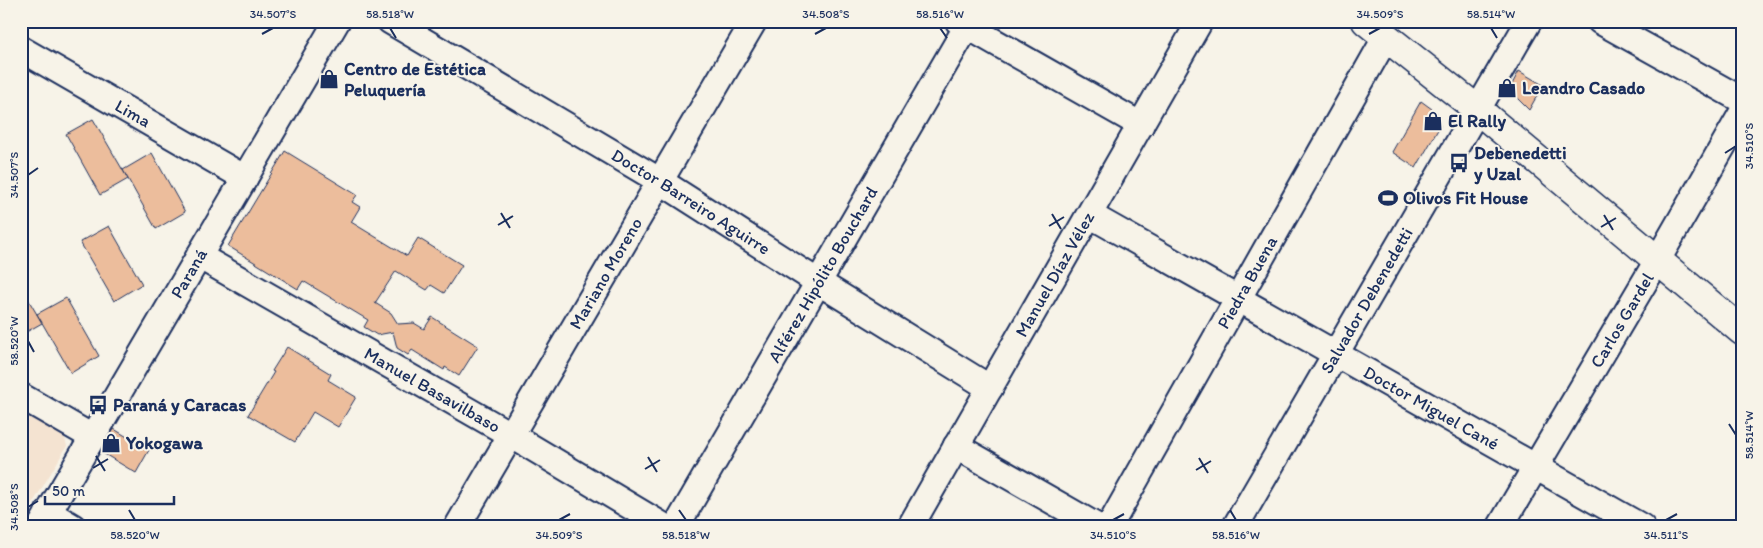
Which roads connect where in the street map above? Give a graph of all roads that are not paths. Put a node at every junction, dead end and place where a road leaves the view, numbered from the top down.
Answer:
1 (337, 21) edge
2 (390, 21) edge
3 (754, 21) edge
4 (1200, 21) edge
5 (1529, 21) edge
6 (1600, 21) edge
7 (965, 23) edge
8 (1376, 29) edge
9 (21, 49) edge
10 (1742, 100) edge
11 (1478, 110) junction
12 (1742, 113) edge
13 (1141, 125) junction
14 (244, 178) junction
15 (660, 181) junction
16 (1090, 215) junction
17 (199, 256) junction
18 (1657, 261) junction
19 (818, 282) junction
20 (1239, 299) junction
21 (1742, 331) edge
22 (1335, 353) junction
23 (990, 388) junction
24 (21, 396) edge
25 (512, 435) junction
26 (92, 437) junction
27 (956, 446) junction
28 (1535, 466) junction
29 (44, 519) edge
30 (73, 527) edge
31 (458, 527) edge
32 (665, 527) edge
33 (676, 527) edge
34 (910, 527) edge
35 (1098, 527) edge
36 (1109, 527) edge
37 (1235, 527) edge
38 (1500, 527) edge
39 (1642, 527) edge

1 - 14 street, Paraná
2 - 15 street, Doctor Barreiro Aguirre
3 - 15 street, Mariano Moreno
4 - 13 street, Manuel Díaz Vélez
5 - 11 street, Salvador Debenedetti
6 - 10 street
7 - 13 street
7 - 19 street, Alférez Hipólito Bouchard
8 - 11 main road
8 - 20 street, Piedra Buena
9 - 14 street, Lima
11 - 18 main road
11 - 22 street, Salvador Debenedetti
12 - 18 street, Carlos Gardel
13 - 16 street, Manuel Díaz Vélez
14 - 17 street, Paraná
15 - 19 street, Doctor Barreiro Aguirre
15 - 25 street, Mariano Moreno
16 - 20 street, Doctor Miguel Cané
16 - 23 street, Manuel Díaz Vélez
17 - 25 street, Manuel Basavilbaso
17 - 26 street, Paraná
18 - 21 main road
18 - 28 street, Carlos Gardel
19 - 23 street, Doctor Barreiro Aguirre
19 - 33 street, Alférez Hipólito Bouchard
20 - 22 street, Doctor Miguel Cané
20 - 36 street, Piedra Buena
22 - 28 street, Doctor Miguel Cané
22 - 37 street, Salvador Debenedetti
23 - 27 street, Manuel Díaz Vélez
24 - 26 street
25 - 31 street, Mariano Moreno
25 - 32 street, Manuel Basavilbaso
26 - 29 street, Paraná
27 - 34 street, Manuel Díaz Vélez
27 - 35 street
28 - 38 street, Carlos Gardel
28 - 39 street, Doctor Miguel Cané
29 - 30 street

